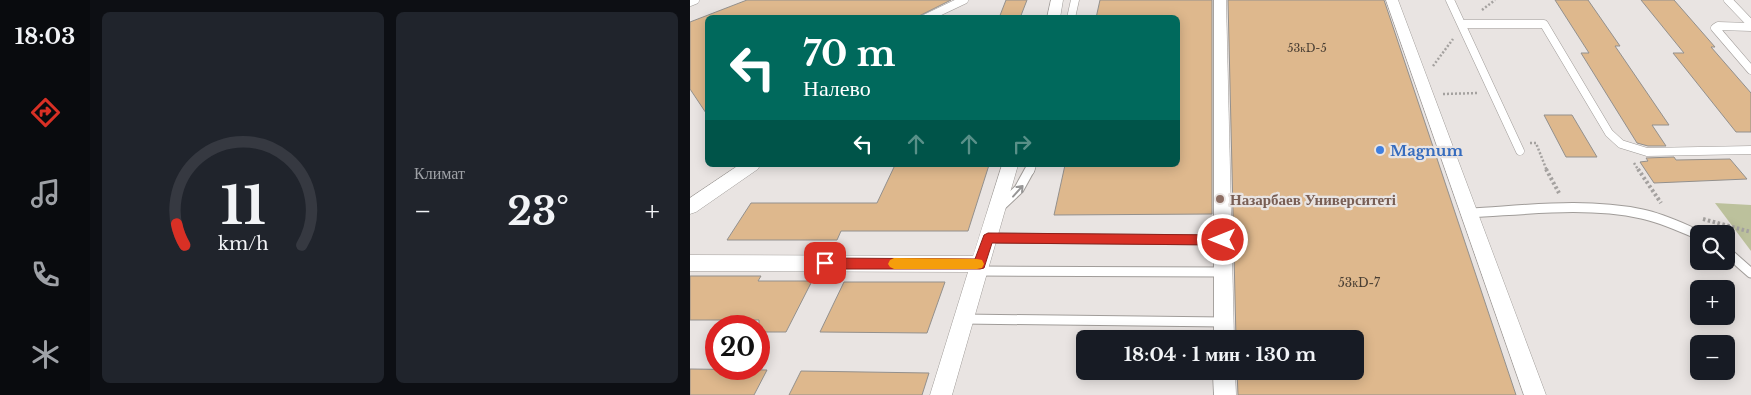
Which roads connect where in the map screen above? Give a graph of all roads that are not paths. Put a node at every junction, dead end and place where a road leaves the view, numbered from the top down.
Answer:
1 (695, 0) edge
2 (964, 0) edge
3 (1057, 0) edge
4 (1075, 0) edge
5 (1220, 0) edge
6 (1392, 0) edge
7 (1450, 0) edge
8 (1728, 0) edge
9 (690, 2) edge
10 (1751, 14) edge
11 (932, 15) edge
12 (1054, 15) edge
13 (1072, 15) edge
14 (1742, 15) junction
15 (1463, 24) junction
16 (1751, 26) edge
17 (1751, 70) edge
18 (1751, 150) edge
19 (1520, 151) dead end
20 (749, 167) edge
21 (1009, 167) edge
22 (1031, 167) edge
23 (690, 207) edge
24 (996, 211) junction
25 (1470, 213) junction
26 (1690, 231) edge
27 (988, 238) junction
28 (1223, 240) junction
29 (1735, 259) edge
30 (690, 263) edge
31 (979, 267) junction
32 (1223, 272) junction
33 (1751, 272) edge
34 (963, 319) junction
35 (1224, 330) edge
36 (1224, 380) edge
37 (941, 395) edge
38 (1224, 395) edge
39 (1535, 395) edge

1 - 9 lane
2 - 11 lane
3 - 12 street
4 - 13 lane
5 - 28 street
6 - 25 street
7 - 15 lane
8 - 14 lane
10 - 14 lane
14 - 16 lane
15 - 18 lane
15 - 19 lane
16 - 17 lane
20 - 23 street
21 - 24 street
24 -> 22 lane
24 - 27 street
25 - 26 lane
25 - 39 street
27 - 28 lane
27 - 31 street
28 - 32 street
29 - 33 lane
30 - 31 street
31 - 32 lane
31 - 34 street
32 - 35 street
34 - 35 lane
34 - 37 street
36 - 38 street

